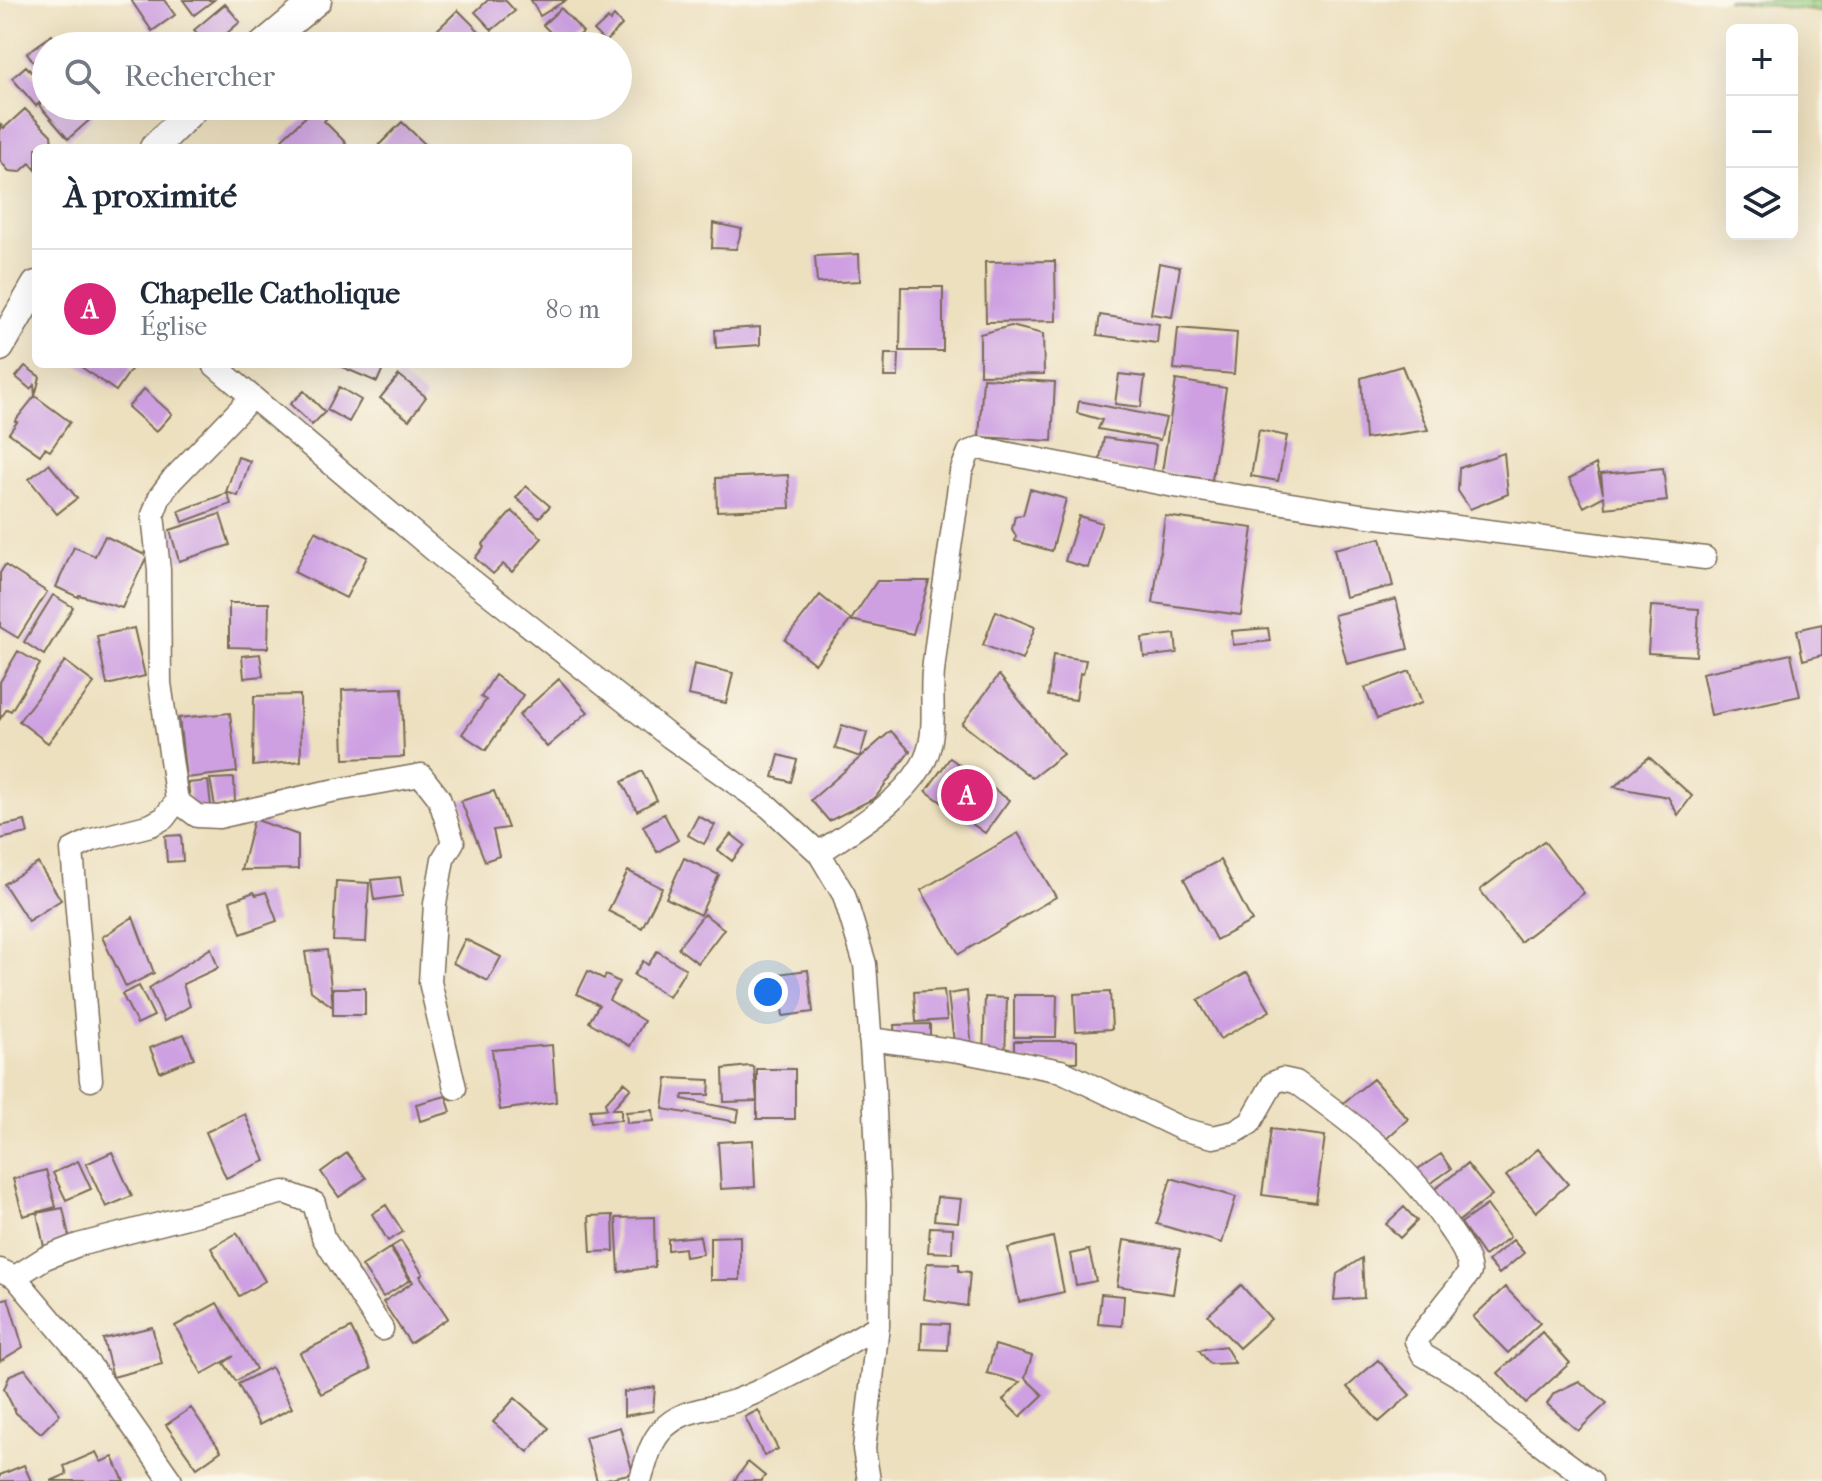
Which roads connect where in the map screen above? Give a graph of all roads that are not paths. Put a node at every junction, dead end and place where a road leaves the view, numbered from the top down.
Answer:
1 (317, 0) edge
2 (279, 32) edge
3 (182, 120) edge
4 (158, 144) edge
5 (32, 292) edge
6 (1, 342) edge
7 (218, 368) edge
8 (252, 397) junction
9 (1705, 558) dead end
10 (177, 801) junction
11 (819, 853) junction
12 (870, 1039) junction
13 (91, 1080) dead end
14 (455, 1088) dead end
15 (8, 1273) edge
16 (878, 1326) junction
17 (382, 1329) dead end
18 (171, 1481) edge
19 (640, 1481) edge
20 (869, 1481) edge
21 (1591, 1481) edge

1 - 2 main road
3 - 4 main road
5 - 6 main road
7 - 8 street
8 - 10 street
8 - 11 street
9 - 11 street
10 - 13 street
10 - 14 street
11 - 12 street
12 - 16 street
12 - 21 street
15 - 17 street
15 - 18 street
16 - 19 street
16 - 20 street

